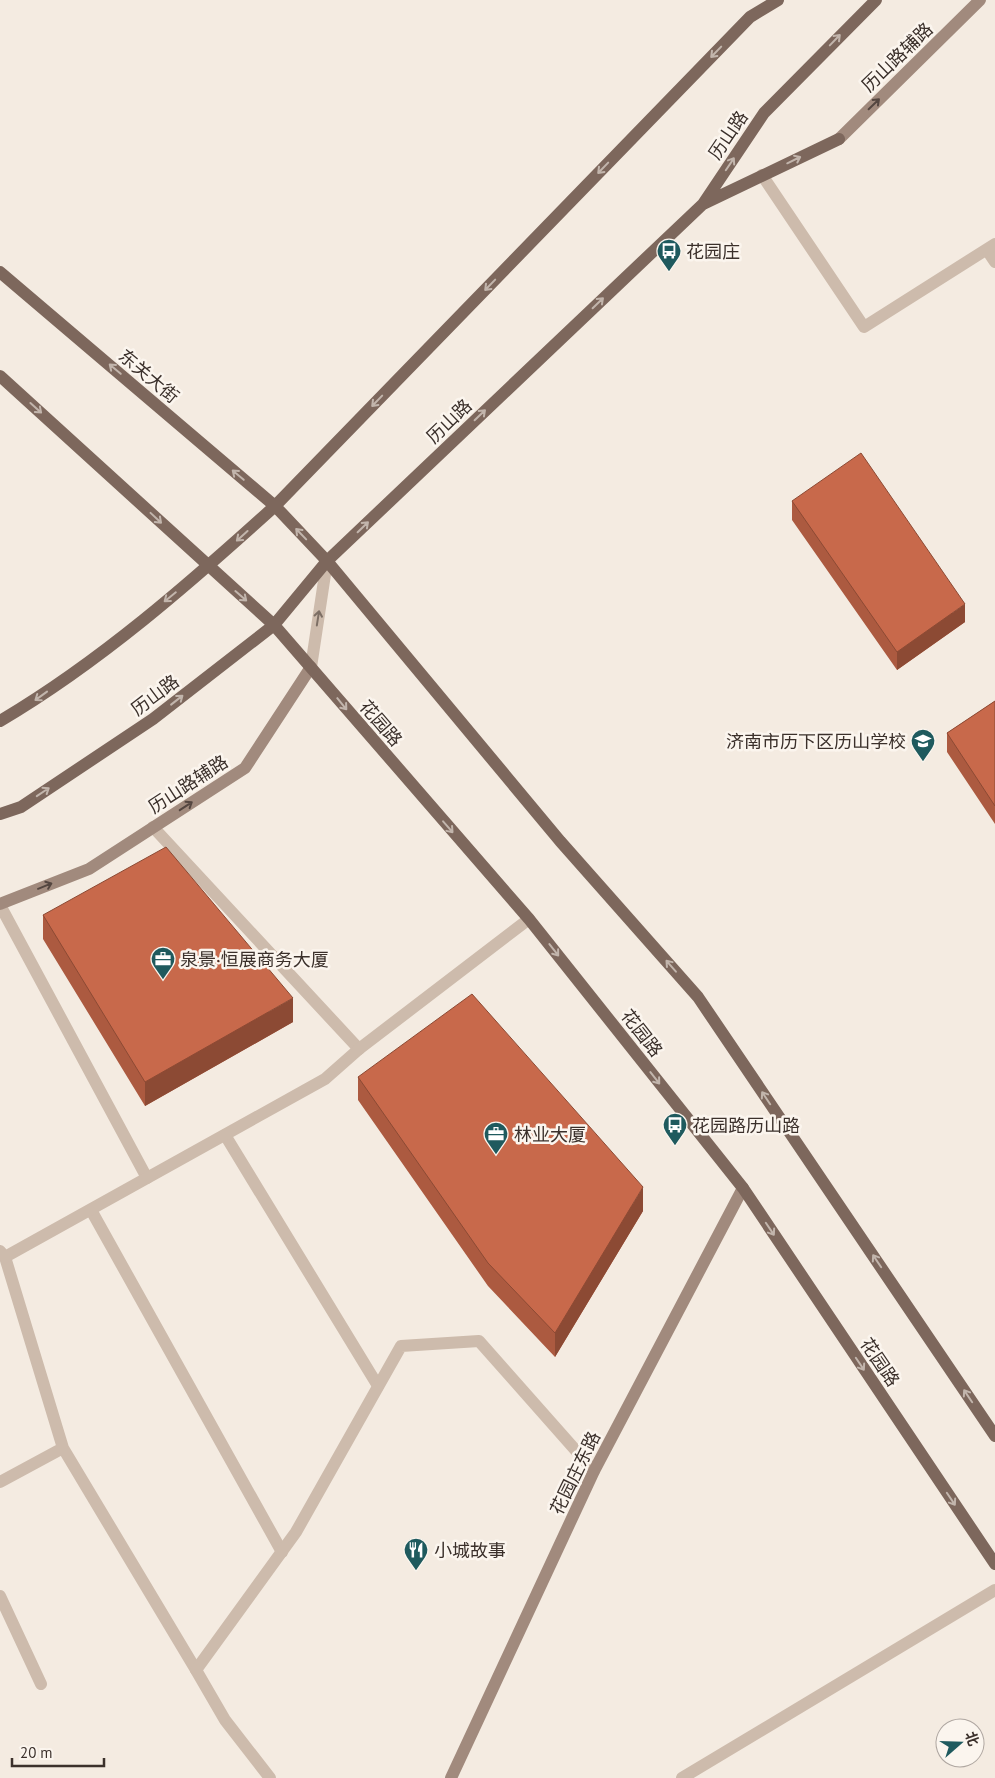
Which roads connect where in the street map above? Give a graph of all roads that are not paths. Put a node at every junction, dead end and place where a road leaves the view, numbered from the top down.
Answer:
1 (756, 0) edge
2 (778, 0) edge
3 (876, 0) edge
4 (980, 0) edge
5 (750, 16) junction
6 (839, 139) joint
7 (762, 175) junction
8 (703, 204) junction
9 (991, 247) edge
10 (995, 262) edge
11 (0, 272) edge
12 (0, 376) edge
13 (275, 506) junction
14 (328, 561) junction
15 (208, 567) junction
16 (274, 624) junction
17 (311, 666) junction
18 (0, 721) edge
19 (0, 814) edge
20 (153, 828) junction
21 (0, 905) edge
22 (529, 919) junction
23 (359, 1049) junction
24 (226, 1135) junction
25 (147, 1178) junction
26 (742, 1188) junction
27 (91, 1210) junction
28 (2, 1254) edge
29 (378, 1386) junction
30 (995, 1436) edge
31 (63, 1448) junction
32 (594, 1471) junction
33 (0, 1482) edge
34 (282, 1552) junction
35 (995, 1564) edge
36 (995, 1590) edge
37 (0, 1596) edge
38 (196, 1670) junction
39 (41, 1684) dead end
40 (270, 1778) edge
41 (451, 1778) edge
42 (682, 1778) edge

1 - 5 main road
2 - 5 main road
8 -> 3 main road, 历山路
6 -> 4 street, 历山路辅路
5 -> 13 main road
7 -> 6 main road
7 - 8 main road
7 - 9 street
14 -> 8 main road, 历山路
9 - 10 street
13 -> 11 main road, 东关大街
12 -> 15 main road
14 -> 13 main road
13 -> 15 main road
14 - 16 main road, 历山路
17 -> 14 street, 历山路辅路
30 -> 14 main road
15 -> 16 main road, 花园路
15 -> 18 main road
16 - 17 main road, 花园路
19 -> 16 main road, 历山路
20 -> 17 street, 历山路辅路
17 -> 22 main road, 花园路
21 -> 20 street, 历山路辅路
20 - 23 street
21 - 25 street
22 - 23 street
22 -> 26 main road, 花园路
23 - 24 street
24 - 25 street
24 - 29 street
25 - 27 street
26 - 32 street, 花园庄东路
26 -> 35 main road, 花园路
27 - 28 street
27 - 34 street
28 - 31 street
29 - 32 street
29 - 34 street
31 - 33 street
31 - 38 street
32 - 41 street, 花园庄东路
34 - 38 street
36 - 42 street
37 - 39 street
38 - 40 street

